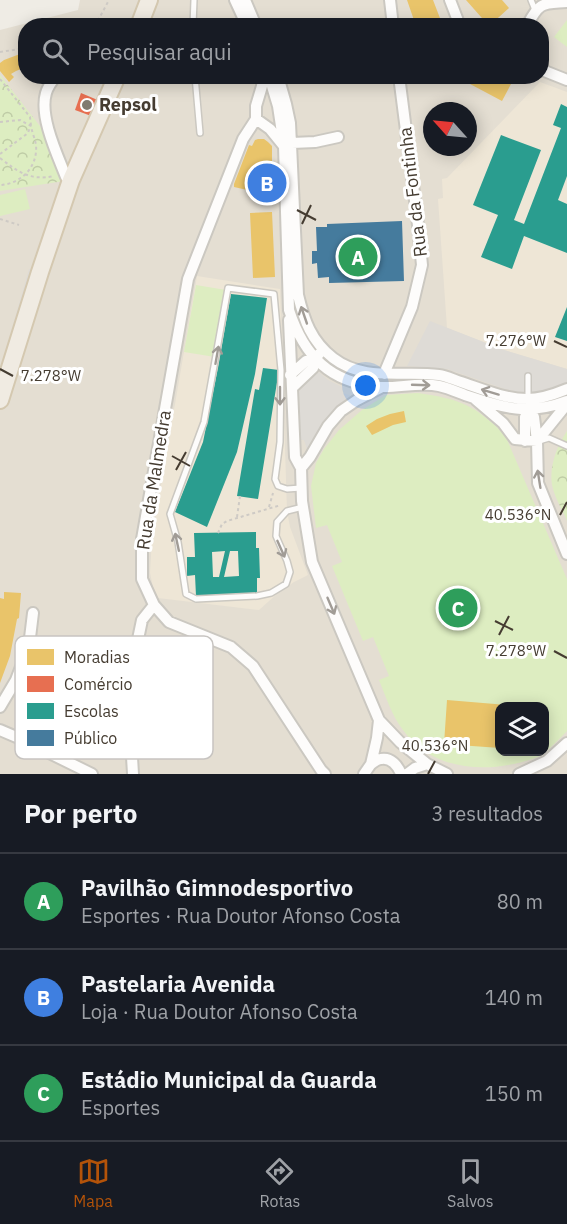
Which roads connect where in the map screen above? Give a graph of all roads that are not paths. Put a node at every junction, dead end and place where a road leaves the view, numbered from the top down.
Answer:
1 (149, 0) edge
2 (194, 0) edge
3 (235, 0) edge
4 (245, 0) edge
5 (450, 0) edge
6 (388, 2) edge
7 (567, 2) edge
8 (533, 5) edge
9 (142, 18) edge
10 (193, 18) edge
11 (243, 18) edge
12 (253, 18) edge
13 (391, 18) edge
14 (457, 18) edge
15 (549, 71) edge
16 (567, 80) edge
17 (50, 84) edge
18 (113, 84) edge
19 (196, 84) edge
20 (262, 84) edge
21 (273, 84) edge
22 (279, 84) edge
23 (400, 84) edge
24 (282, 105) junction
25 (256, 106) junction
26 (255, 119) junction
27 (200, 133) dead end
28 (338, 137) dead end
29 (288, 145) junction
30 (68, 176) junction
31 (289, 310) junction
32 (324, 349) junction
33 (315, 358) junction
34 (4, 374) edge
35 (384, 374) junction
36 (290, 375) junction
37 (528, 376) dead end
38 (382, 387) junction
39 (292, 388) junction
40 (567, 389) edge
41 (475, 399) junction
42 (0, 400) edge
43 (567, 402) edge
44 (528, 405) junction
45 (525, 441) junction
46 (537, 441) junction
47 (567, 446) edge
48 (301, 468) junction
49 (301, 488) junction
50 (302, 504) junction
51 (567, 554) edge
52 (154, 605) junction
53 (33, 612) dead end
54 (30, 636) edge
55 (138, 636) edge
56 (206, 636) edge
57 (213, 639) edge
58 (15, 682) edge
59 (0, 707) edge
60 (379, 720) junction
61 (0, 730) edge
62 (15, 736) edge
63 (567, 743) edge
64 (62, 759) edge
65 (132, 759) edge
66 (371, 764) junction
67 (427, 764) junction
68 (92, 774) edge
69 (133, 774) edge
70 (325, 774) edge
71 (364, 774) edge
72 (401, 774) edge
73 (407, 774) edge
74 (447, 774) edge
75 (519, 774) edge

1 - 9 main road
2 - 10 lane
3 - 11 street
4 - 12 street
5 - 14 street
6 - 13 street
7 - 8 street
15 - 16 street
17 - 30 street
18 - 30 main road
19 - 27 lane
20 - 25 street, Rua da Malmedra
21 - 24 street
22 - 24 street
23 - 35 street, Rua da Fontinha
24 - 25 street
24 - 26 street
24 - 29 street
25 - 26 street, Rua da Malmedra
26 - 29 street
26 - 52 street, Rua da Malmedra
28 - 29 street
29 - 31 street
32 -> 29 street
30 - 34 main road
31 - 33 street
31 - 36 street
32 - 33 street
32 - 35 street
33 - 36 street
33 - 38 street
33 - 39 street
34 - 42 main road
44 -> 35 street
36 - 39 street
37 - 44 lane
38 -> 41 street
38 - 48 street
39 - 48 street
40 - 44 street
41 - 44 street
41 - 45 street
43 - 44 street
43 - 46 street
44 - 45 street
44 - 46 street
45 - 46 street
46 - 47 lane
51 -> 46 street
48 - 49 street
49 - 50 street
50 -> 49 lane
50 -> 60 street
52 - 55 street
52 - 56 street, Rua da Malmedra
53 - 54 street
57 - 70 street, Rua da Malmedra
58 - 59 street
60 - 66 street
60 - 67 street
61 - 62 street
63 - 75 street
64 - 68 street
65 - 69 street
66 - 71 street
66 - 72 street
67 - 73 street
67 - 74 street

